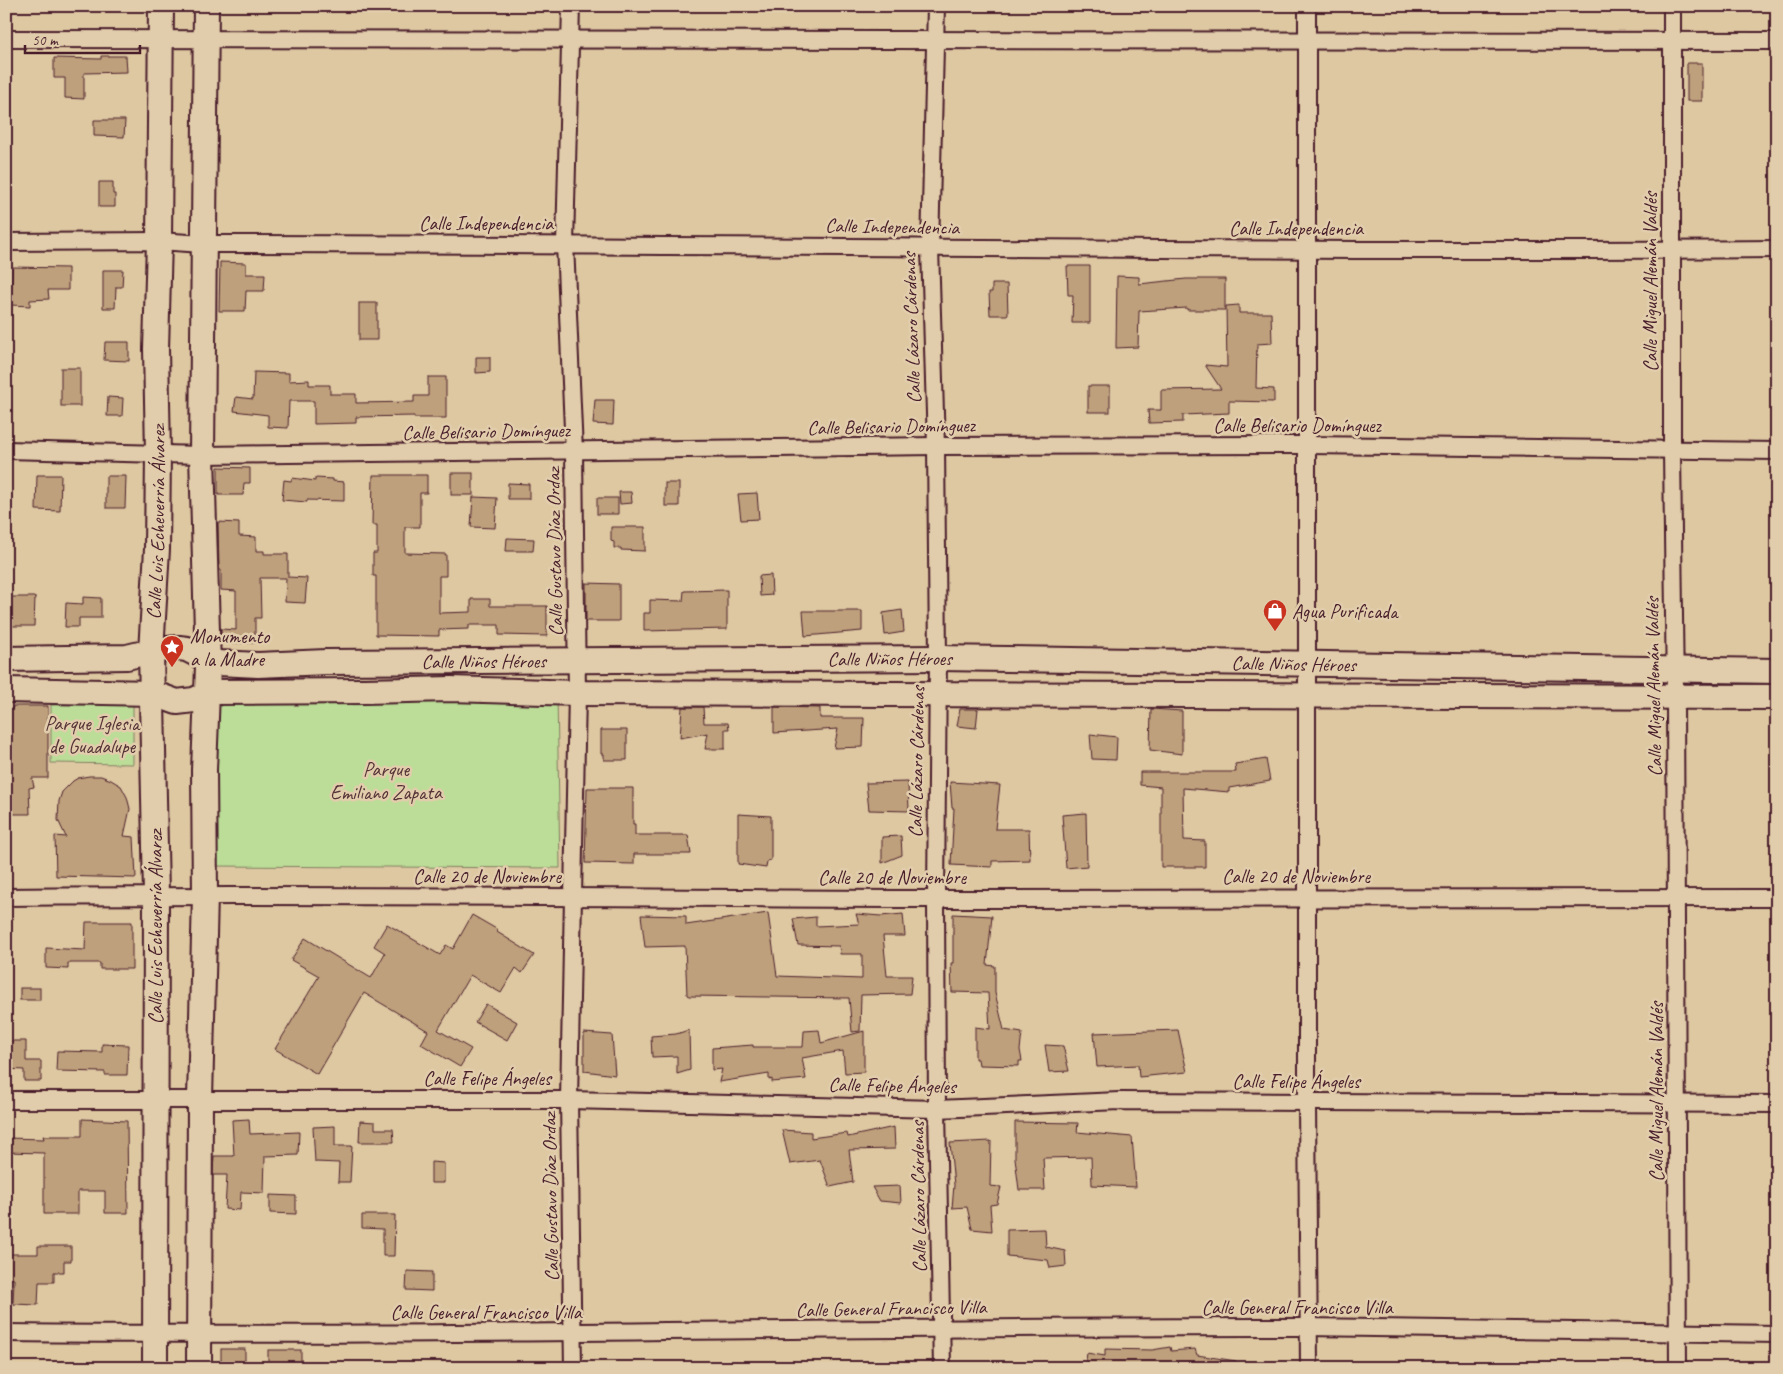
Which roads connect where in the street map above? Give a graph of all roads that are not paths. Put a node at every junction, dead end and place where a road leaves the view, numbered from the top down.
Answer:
1 (161, 6) edge
2 (206, 6) edge
3 (571, 6) edge
4 (936, 6) edge
5 (1307, 6) edge
6 (1672, 6) edge
7 (6, 39) edge
8 (161, 39) junction
9 (206, 39) junction
10 (936, 40) junction
11 (1672, 40) junction
12 (571, 41) junction
13 (1307, 41) junction
14 (1777, 42) edge
15 (160, 241) junction
16 (6, 242) edge
17 (203, 244) junction
18 (565, 244) junction
19 (930, 248) junction
20 (1308, 249) junction
21 (1777, 249) edge
22 (1672, 250) junction
23 (1308, 445) junction
24 (936, 446) junction
25 (6, 450) edge
26 (1672, 451) junction
27 (574, 452) junction
28 (1777, 452) edge
29 (158, 454) junction
30 (202, 455) junction
31 (150, 652) junction
32 (938, 658) junction
33 (6, 659) edge
34 (208, 660) junction
35 (577, 662) junction
36 (1308, 663) junction
37 (1675, 670) junction
38 (1777, 671) edge
39 (6, 690) edge
40 (207, 692) junction
41 (152, 693) junction
42 (578, 693) junction
43 (938, 694) junction
44 (1307, 695) junction
45 (1676, 697) junction
46 (1777, 697) edge
47 (156, 895) junction
48 (205, 895) junction
49 (6, 897) edge
50 (1307, 897) junction
51 (572, 898) junction
52 (1676, 898) junction
53 (1777, 898) edge
54 (936, 899) junction
55 (155, 1099) junction
56 (200, 1099) junction
57 (6, 1100) edge
58 (569, 1100) junction
59 (1307, 1102) junction
60 (1677, 1104) junction
61 (1777, 1104) edge
62 (937, 1109) junction
63 (1310, 1327) junction
64 (942, 1328) junction
65 (6, 1333) edge
66 (574, 1333) junction
67 (1678, 1333) junction
68 (154, 1334) junction
69 (1777, 1334) edge
70 (198, 1335) junction
71 (155, 1368) edge
72 (199, 1368) edge
73 (573, 1368) edge
74 (942, 1368) edge
75 (1309, 1368) edge
76 (1678, 1368) edge

1 - 8 street, Calle Luis Echeverría Álvarez
2 - 9 street
3 - 12 street, Calle Gustavo Díaz Ordaz
4 - 10 street, Calle Lázaro Cárdenas
5 - 13 street
6 - 11 street, Calle Miguel Alemán Valdés
7 - 8 street
8 - 9 street
8 - 15 street, Calle Luis Echeverría Álvarez
9 - 12 street
9 - 17 street
10 - 12 street
10 - 13 street
10 - 19 street, Calle Lázaro Cárdenas
11 - 13 street
11 - 14 street
11 - 22 street, Calle Miguel Alemán Valdés
12 - 18 street, Calle Gustavo Díaz Ordaz
13 - 20 street
15 - 16 street, Calle Independencia
15 - 17 street, Calle Independencia
15 - 29 street, Calle Luis Echeverría Álvarez
17 - 18 street, Calle Independencia
17 - 30 street
18 - 19 street, Calle Independencia
18 - 27 street, Calle Gustavo Díaz Ordaz
19 - 20 street, Calle Independencia
19 - 24 street, Calle Lázaro Cárdenas
20 - 22 street, Calle Independencia
20 - 23 street
21 - 22 street, Calle Independencia
22 - 26 street, Calle Miguel Alemán Valdés
23 - 24 street, Calle Belisario Domínguez
23 - 26 street, Calle Belisario Domínguez
23 - 36 street
24 - 27 street, Calle Belisario Domínguez
24 - 32 street, Calle Lázaro Cárdenas
25 - 29 street, Calle Belisario Domínguez
26 - 28 street, Calle Belisario Domínguez
26 - 37 street, Calle Miguel Alemán Valdés
27 - 30 street, Calle Belisario Domínguez
27 - 35 street, Calle Gustavo Díaz Ordaz
29 - 30 street, Calle Belisario Domínguez
29 - 31 street, Calle Luis Echeverría Álvarez
30 - 34 street
31 - 33 street, Calle Niños Héroes
31 - 34 street, Calle Niños Héroes
31 - 41 street, Calle Luis Echeverría Álvarez
32 - 35 street, Calle Niños Héroes
32 - 36 street, Calle Niños Héroes
32 - 43 street, Calle Lázaro Cárdenas
34 - 35 street, Calle Niños Héroes
34 - 40 street
35 - 42 street, Calle Gustavo Díaz Ordaz
36 - 37 street, Calle Niños Héroes
36 - 44 street
37 - 38 street, Calle Niños Héroes
37 - 45 street, Calle Miguel Alemán Valdés
39 - 41 street, Calle Niños Héroes
40 - 41 street, Calle Niños Héroes
40 - 42 street, Calle Niños Héroes
40 - 48 street
41 - 47 street, Calle Luis Echeverría Álvarez
42 - 43 street, Calle Niños Héroes
42 - 51 street, Calle Gustavo Díaz Ordaz
43 - 44 street, Calle Niños Héroes
43 - 54 street, Calle Lázaro Cárdenas
44 - 45 street, Calle Niños Héroes
44 - 50 street
45 - 46 street, Calle Niños Héroes
45 - 52 street, Calle Miguel Alemán Valdés
47 - 48 street, Calle 20 de Noviembre
47 - 49 street, Calle 20 de Noviembre
47 - 55 street, Calle Luis Echeverría Álvarez
48 - 51 street, Calle 20 de Noviembre
48 - 56 street
50 - 52 street, Calle 20 de Noviembre
50 - 54 street, Calle 20 de Noviembre
50 - 59 street
51 - 54 street, Calle 20 de Noviembre
51 - 58 street, Calle Gustavo Díaz Ordaz
52 - 53 street, Calle 20 de Noviembre
52 - 60 street, Calle Miguel Alemán Valdés
54 - 62 street, Calle Lázaro Cárdenas
55 - 56 street, Calle Felipe Ángeles
55 - 57 street, Calle Felipe Ángeles
55 - 68 street, Calle Luis Echeverría Álvarez
56 - 58 street, Calle Felipe Ángeles
56 - 70 street
58 - 62 street, Calle Felipe Ángeles
58 - 66 street, Calle Gustavo Díaz Ordaz
59 - 60 street, Calle Felipe Ángeles
59 - 62 street, Calle Felipe Ángeles
59 - 63 street
60 - 61 street, Calle Felipe Ángeles
60 - 67 street, Calle Miguel Alemán Valdés
62 - 64 street, Calle Lázaro Cárdenas
63 - 64 street, Calle General Francisco Villa
63 - 67 street, Calle General Francisco Villa
63 - 75 street
64 - 66 street, Calle General Francisco Villa
64 - 74 street, Calle Lázaro Cárdenas
65 - 68 street, Calle General Francisco Villa
66 - 70 street, Calle General Francisco Villa
66 - 73 street, Calle Gustavo Díaz Ordaz
67 - 69 street, Calle General Francisco Villa
67 - 76 street, Calle Miguel Alemán Valdés
68 - 70 street, Calle General Francisco Villa
68 - 71 street, Calle Luis Echeverría Álvarez
70 - 72 street

